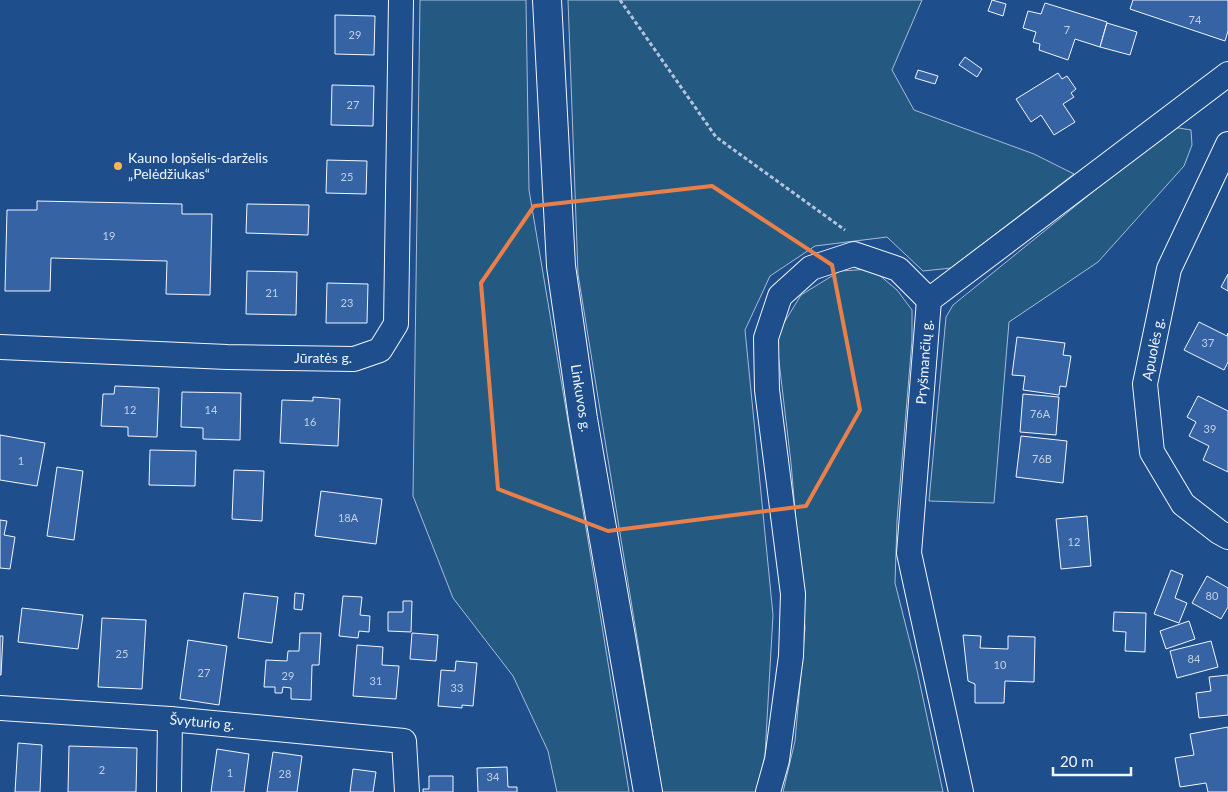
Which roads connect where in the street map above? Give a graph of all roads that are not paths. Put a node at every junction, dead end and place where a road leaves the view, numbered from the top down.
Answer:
1 (401, 0) edge
2 (548, 0) edge
3 (1228, 74) edge
4 (1228, 144) edge
5 (929, 300) junction
6 (0, 347) edge
7 (1228, 537) edge
8 (0, 708) edge
9 (170, 719) junction
10 (169, 792) edge
11 (407, 792) edge
12 (648, 792) edge
13 (768, 792) edge
14 (961, 792) edge

1 - 6 street, Jūratės g.
2 - 12 main road, Linkuvos g.
3 - 5 street, Pryšmančių g.
4 - 7 street, Apuolės g.
5 - 13 street
5 - 14 street, Pryšmančių g.
8 - 9 street, Švyturio g.
9 - 10 street
9 - 11 street, Švyturio g.

